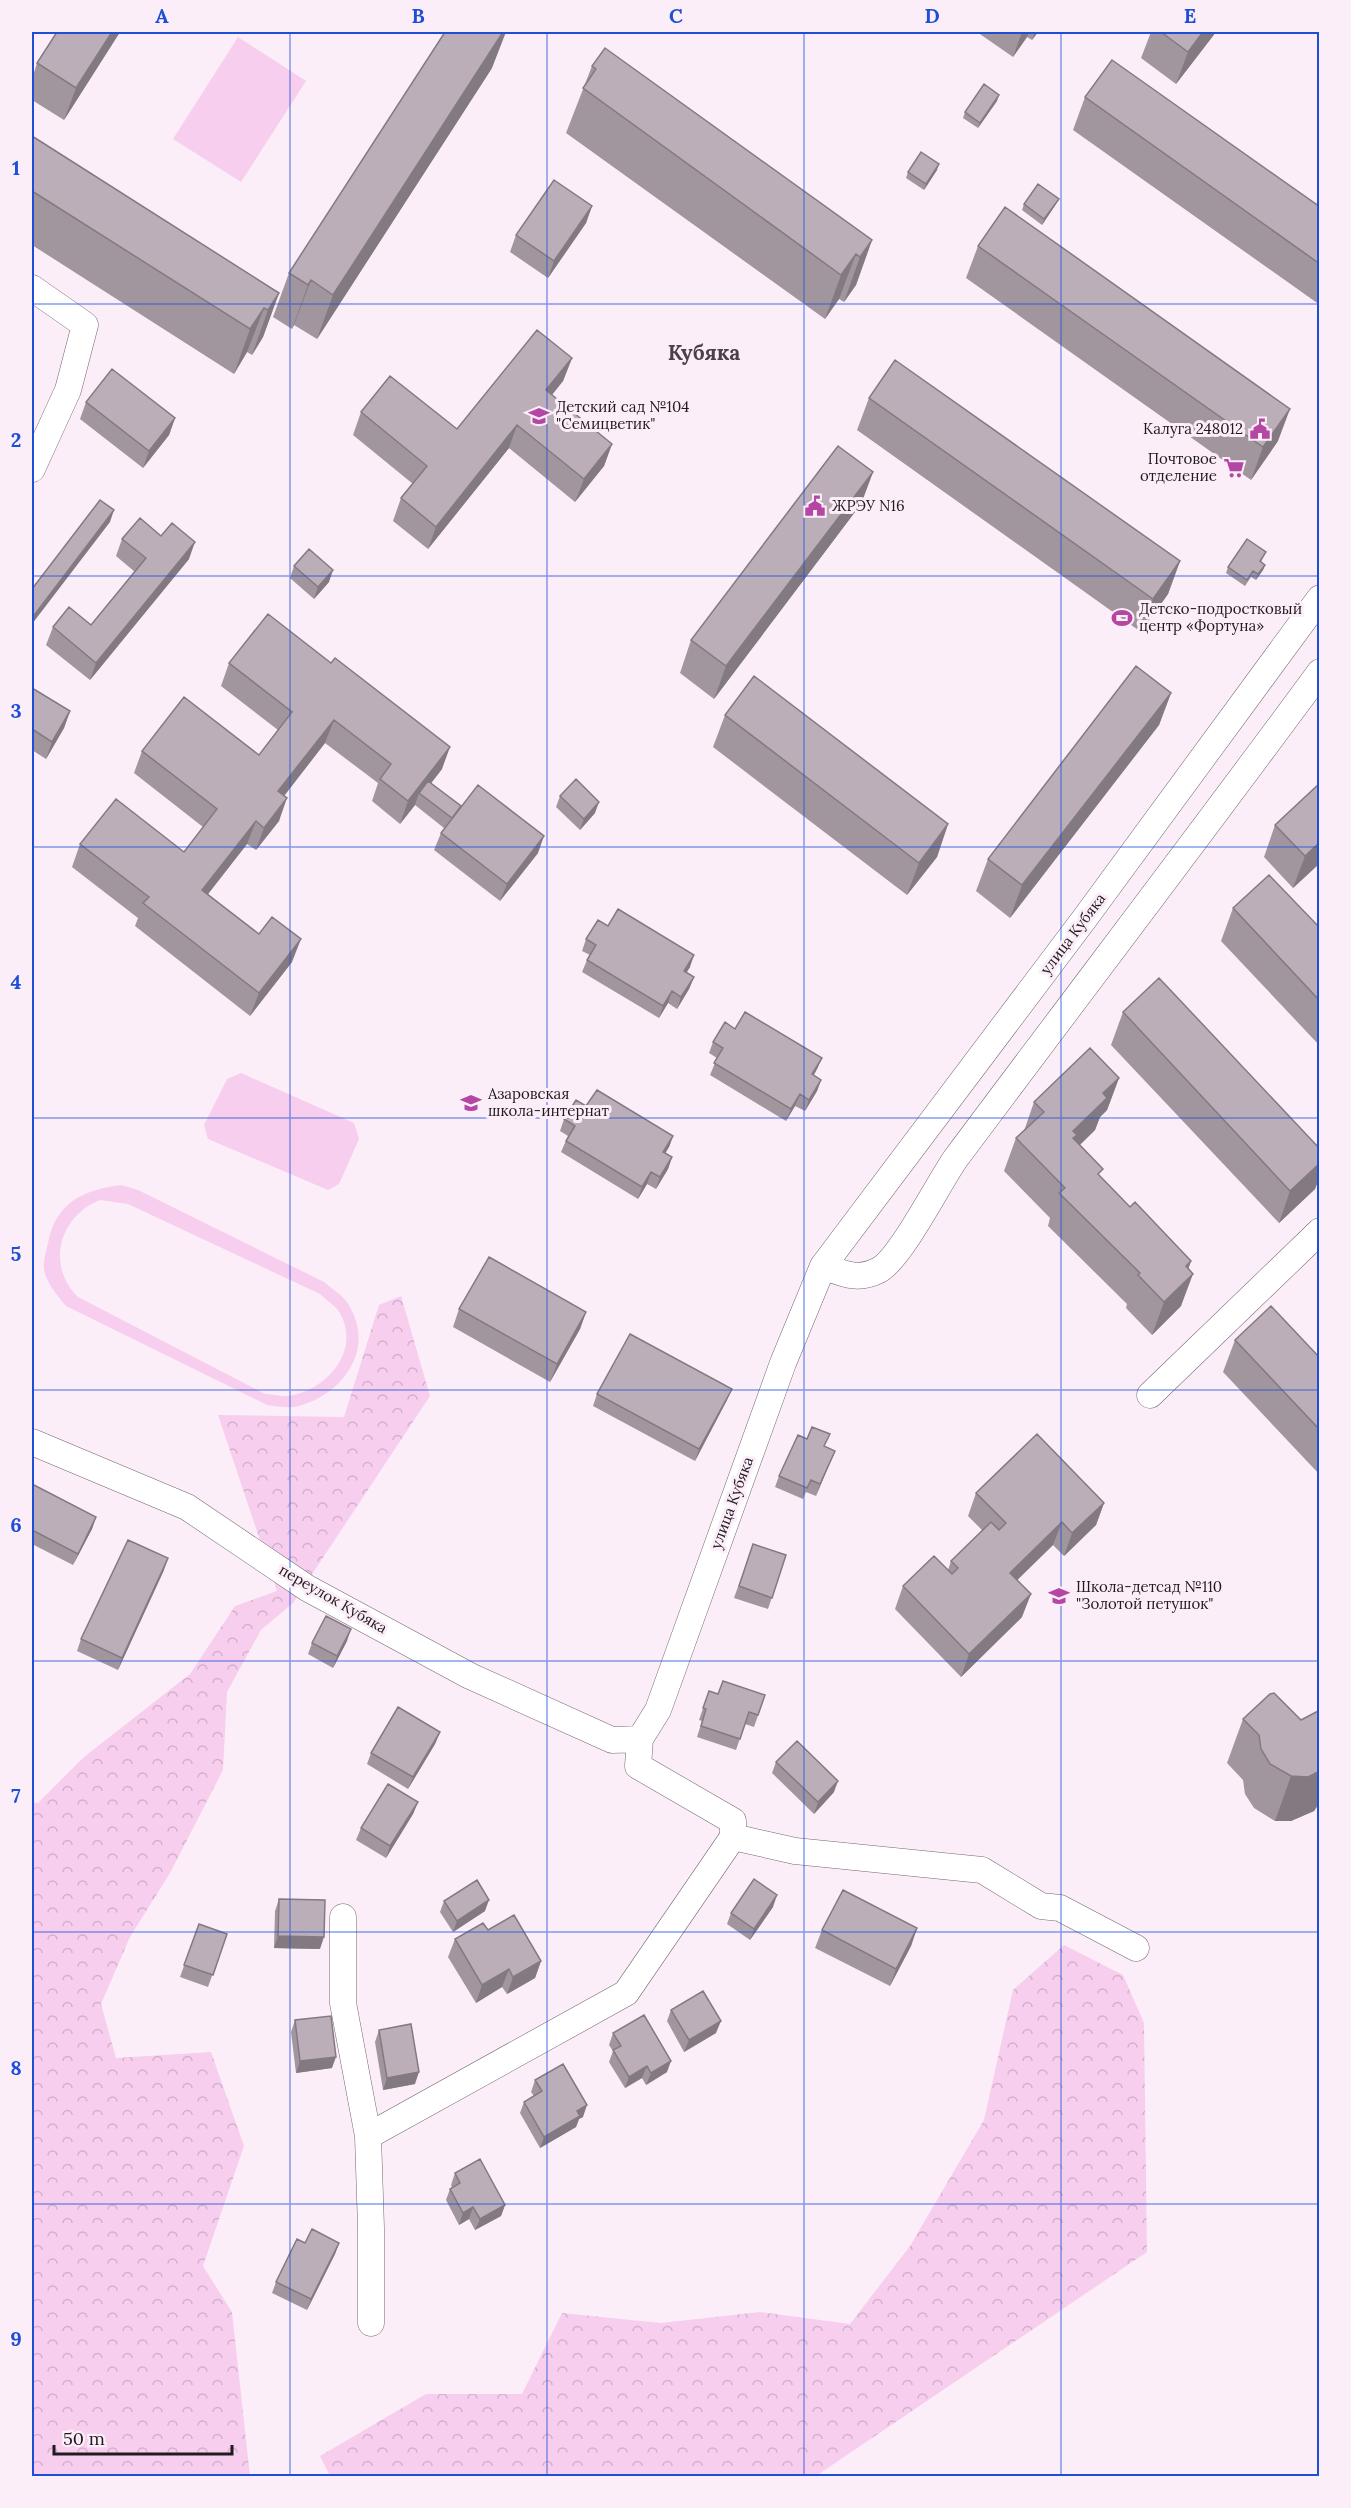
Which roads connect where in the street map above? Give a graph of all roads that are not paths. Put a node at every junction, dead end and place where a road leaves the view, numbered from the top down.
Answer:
1 (32, 288) edge
2 (32, 469) edge
3 (1320, 598) edge
4 (1320, 672) edge
5 (1320, 1231) edge
6 (823, 1266) junction
7 (1150, 1395) dead end
8 (32, 1442) edge
9 (640, 1739) junction
10 (733, 1837) junction
11 (344, 1917) dead end
12 (1136, 1948) dead end
13 (368, 2136) junction
14 (371, 2323) dead end

1 - 2 street
3 - 6 street, улица Кубяка
4 - 6 street
5 - 7 street
6 - 9 street, улица Кубяка
8 - 9 street, переулок Кубяка
9 - 10 street
10 - 12 street
10 - 13 street
11 - 13 street
13 - 14 street

